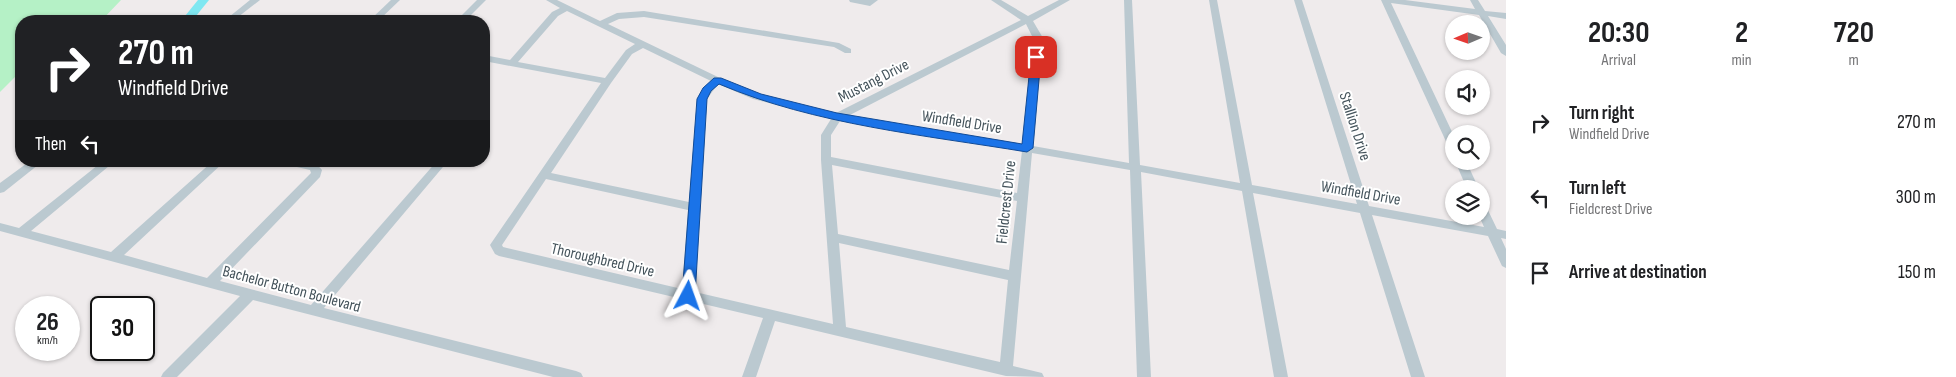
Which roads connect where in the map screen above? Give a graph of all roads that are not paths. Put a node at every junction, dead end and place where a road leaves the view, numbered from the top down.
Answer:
1 (256, 0) edge
2 (396, 0) edge
3 (482, 0) edge
4 (550, 0) edge
5 (853, 0) edge
6 (995, 0) edge
7 (1066, 0) edge
8 (1128, 0) edge
9 (1214, 0) edge
10 (1298, 0) edge
11 (1385, 0) edge
12 (1474, 0) edge
13 (872, 1) edge
14 (567, 8) junction
15 (1482, 13) junction
16 (236, 15) edge
17 (379, 15) edge
18 (466, 15) edge
19 (1506, 16) edge
20 (1028, 20) junction
21 (601, 24) junction
22 (643, 44) junction
23 (848, 50) dead end
24 (1506, 53) edge
25 (490, 59) edge
26 (512, 63) junction
27 (717, 80) junction
28 (608, 81) junction
29 (837, 117) junction
30 (1445, 129) edge
31 (1027, 148) junction
32 (826, 160) junction
33 (30, 167) edge
34 (103, 167) edge
35 (213, 167) edge
36 (314, 167) edge
37 (438, 167) edge
38 (1134, 168) junction
39 (543, 175) junction
40 (1247, 189) junction
41 (0, 190) edge
42 (1023, 198) junction
43 (694, 207) junction
44 (1366, 210) junction
45 (1489, 225) edge
46 (0, 227) edge
47 (22, 232) junction
48 (1493, 233) junction
49 (1506, 235) edge
50 (832, 237) junction
51 (114, 257) junction
52 (1506, 263) edge
53 (1014, 276) junction
54 (210, 283) junction
55 (250, 294) junction
56 (688, 296) junction
57 (314, 311) junction
58 (771, 315) junction
59 (840, 332) junction
60 (1006, 370) junction
61 (168, 377) edge
62 (576, 377) edge
63 (749, 377) edge
64 (1037, 377) edge
65 (1144, 377) edge
66 (1281, 377) edge
67 (1418, 377) edge

1 - 16 street
2 - 17 street
3 - 18 street
4 - 14 street, Windfield Drive
5 - 13 street
6 - 20 street
7 - 20 street, Mustang Drive
8 - 38 street
9 - 40 street
10 - 44 street, Stallion Drive
11 - 15 street
11 - 30 street
12 - 15 street
14 - 21 street, Windfield Drive
14 - 26 street
15 - 19 street
15 - 24 street
20 - 29 street, Mustang Drive
20 - 31 street, Fieldcrest Drive
21 - 22 street, Windfield Drive
21 - 23 street
22 - 27 street, Windfield Drive
22 - 28 street, Thoroughbred Drive
25 - 26 street
26 - 28 street
27 - 29 street, Windfield Drive
27 - 43 street
28 - 39 street, Thoroughbred Drive
29 - 31 street, Windfield Drive
29 - 32 street, Mustang Drive
31 - 38 street, Windfield Drive
31 - 42 street, Fieldcrest Drive
32 - 42 street
32 - 50 street, Mustang Drive
33 - 41 street
34 - 47 street
35 - 51 street
36 - 54 street
37 - 57 street
38 - 40 street, Windfield Drive
38 - 65 street
39 - 43 street
39 - 56 street, Thoroughbred Drive
40 - 44 street, Windfield Drive
40 - 66 street
42 - 53 street, Fieldcrest Drive
43 - 56 street
44 - 48 street, Windfield Drive
44 - 67 street, Stallion Drive
45 - 48 street
46 - 47 street, Bachelor Button Boulevard
47 - 51 street, Bachelor Button Boulevard
48 - 49 street, Windfield Drive
48 - 52 street
50 - 53 street
50 - 59 street, Mustang Drive
51 - 54 street, Bachelor Button Boulevard
53 - 60 street, Fieldcrest Drive
54 - 55 street, Bachelor Button Boulevard
55 - 57 street, Bachelor Button Boulevard
55 - 61 street
56 - 58 street, Thoroughbred Drive
57 - 62 street, Bachelor Button Boulevard
58 - 59 street, Thoroughbred Drive
58 - 63 street
59 - 60 street, Thoroughbred Drive
60 - 64 street, Thoroughbred Drive

